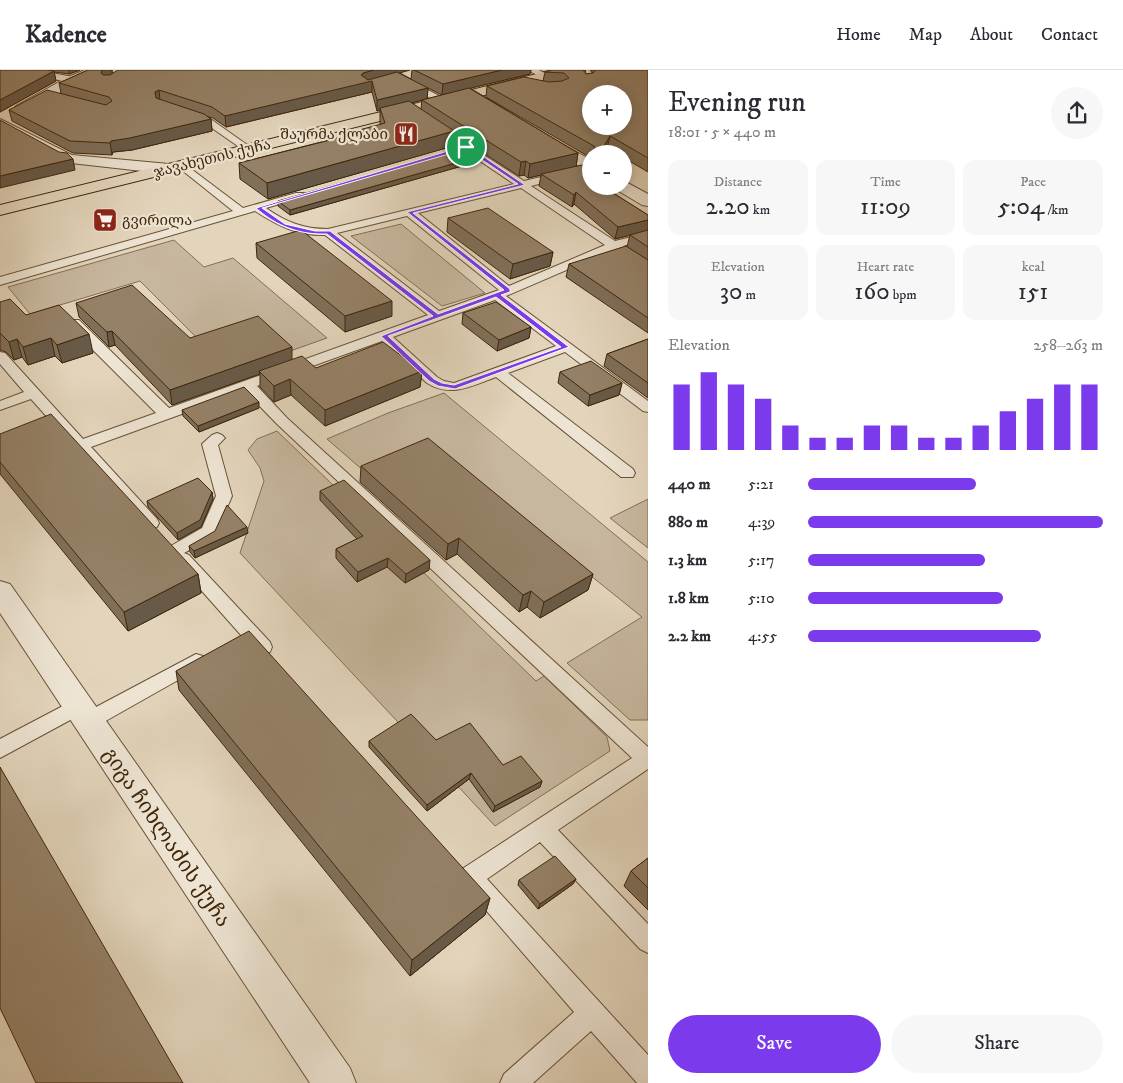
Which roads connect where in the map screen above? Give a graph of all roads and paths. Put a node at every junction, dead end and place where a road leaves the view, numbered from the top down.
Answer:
1 (24, 70) edge
2 (97, 70) edge
3 (532, 70) edge
4 (569, 70) edge
5 (584, 70) edge
6 (417, 73) edge
7 (73, 80) junction
8 (544, 81) junction
9 (587, 81) edge
10 (470, 94) junction
11 (46, 96) junction
12 (63, 100) edge
13 (442, 101) junction
14 (486, 104) edge
15 (179, 112) edge
16 (418, 116) junction
17 (0, 122) edge
18 (534, 133) edge
19 (466, 147) junction
20 (248, 149) junction
21 (448, 153) edge
22 (582, 162) edge
23 (175, 167) junction
24 (582, 170) edge
25 (522, 185) junction
26 (315, 191) edge
27 (632, 191) edge
28 (648, 201) edge
29 (258, 208) junction
30 (0, 210) edge
31 (242, 212) junction
32 (409, 212) junction
33 (328, 232) junction
34 (648, 236) edge
35 (614, 245) junction
36 (648, 268) edge
37 (0, 280) edge
38 (503, 293) junction
39 (437, 316) junction
40 (68, 317) edge
41 (384, 336) junction
42 (566, 347) junction
43 (0, 356) edge
44 (498, 372) junction
45 (248, 385) junction
46 (34, 393) junction
47 (0, 406) edge
48 (648, 408) edge
49 (166, 414) junction
50 (217, 438) dead end
51 (82, 445) junction
52 (628, 473) dead end
53 (175, 551) junction
54 (0, 591) edge
55 (215, 650) edge
56 (275, 661) edge
57 (83, 713) junction
58 (0, 749) edge
59 (648, 758) edge
60 (541, 828) junction
61 (648, 941) edge
62 (592, 1013) junction
63 (648, 1075) edge
64 (335, 1083) edge
65 (513, 1083) edge

1 - 7 lane
2 - 7 street
3 - 8 lane
4 - 8 main road, ჯავახეთის ქუჩა
5 - 9 lane
6 - 13 lane
7 - 11 street
8 - 10 main road, ჯავახეთის ქუჩა
10 - 13 main road, ჯავახეთის ქუჩა
10 - 14 street
11 - 12 lane
11 - 17 street
13 - 16 main road, ჯავახეთის ქუჩა
15 - 20 lane
16 - 19 lane
16 - 20 main road, ჯავახეთის ქუჩა
17 - 23 street
18 - 22 street
19 - 21 lane
19 - 25 lane
20 - 23 main road, ჯავახეთის ქუჩა
23 - 30 main road, ჯავახეთის ქუჩა
23 - 31 lane
24 - 25 lane
25 - 32 lane
25 - 35 lane
26 - 29 lane
27 - 28 street
29 - 31 lane
29 - 33 lane
31 - 37 lane
32 - 33 lane
32 - 38 lane
33 - 39 lane
34 - 35 lane
35 - 36 lane
35 - 38 lane
38 - 39 lane
38 - 42 lane
39 - 41 lane
40 - 49 lane
41 - 44 lane
41 - 45 lane
42 - 44 lane
42 - 48 lane
43 - 46 lane
44 - 52 lane
45 - 49 lane
45 - 59 lane
46 - 47 lane
46 - 51 lane
49 - 51 lane
50 - 53 lane
51 - 53 lane
53 - 56 lane
54 - 57 street, გიგა ჩიხლაძის ქუჩა
55 - 57 lane
57 - 58 lane
57 - 64 street, გიგა ჩიხლაძის ქუჩა
59 - 60 lane
60 - 61 lane
60 - 62 lane
62 - 63 lane
62 - 65 lane

